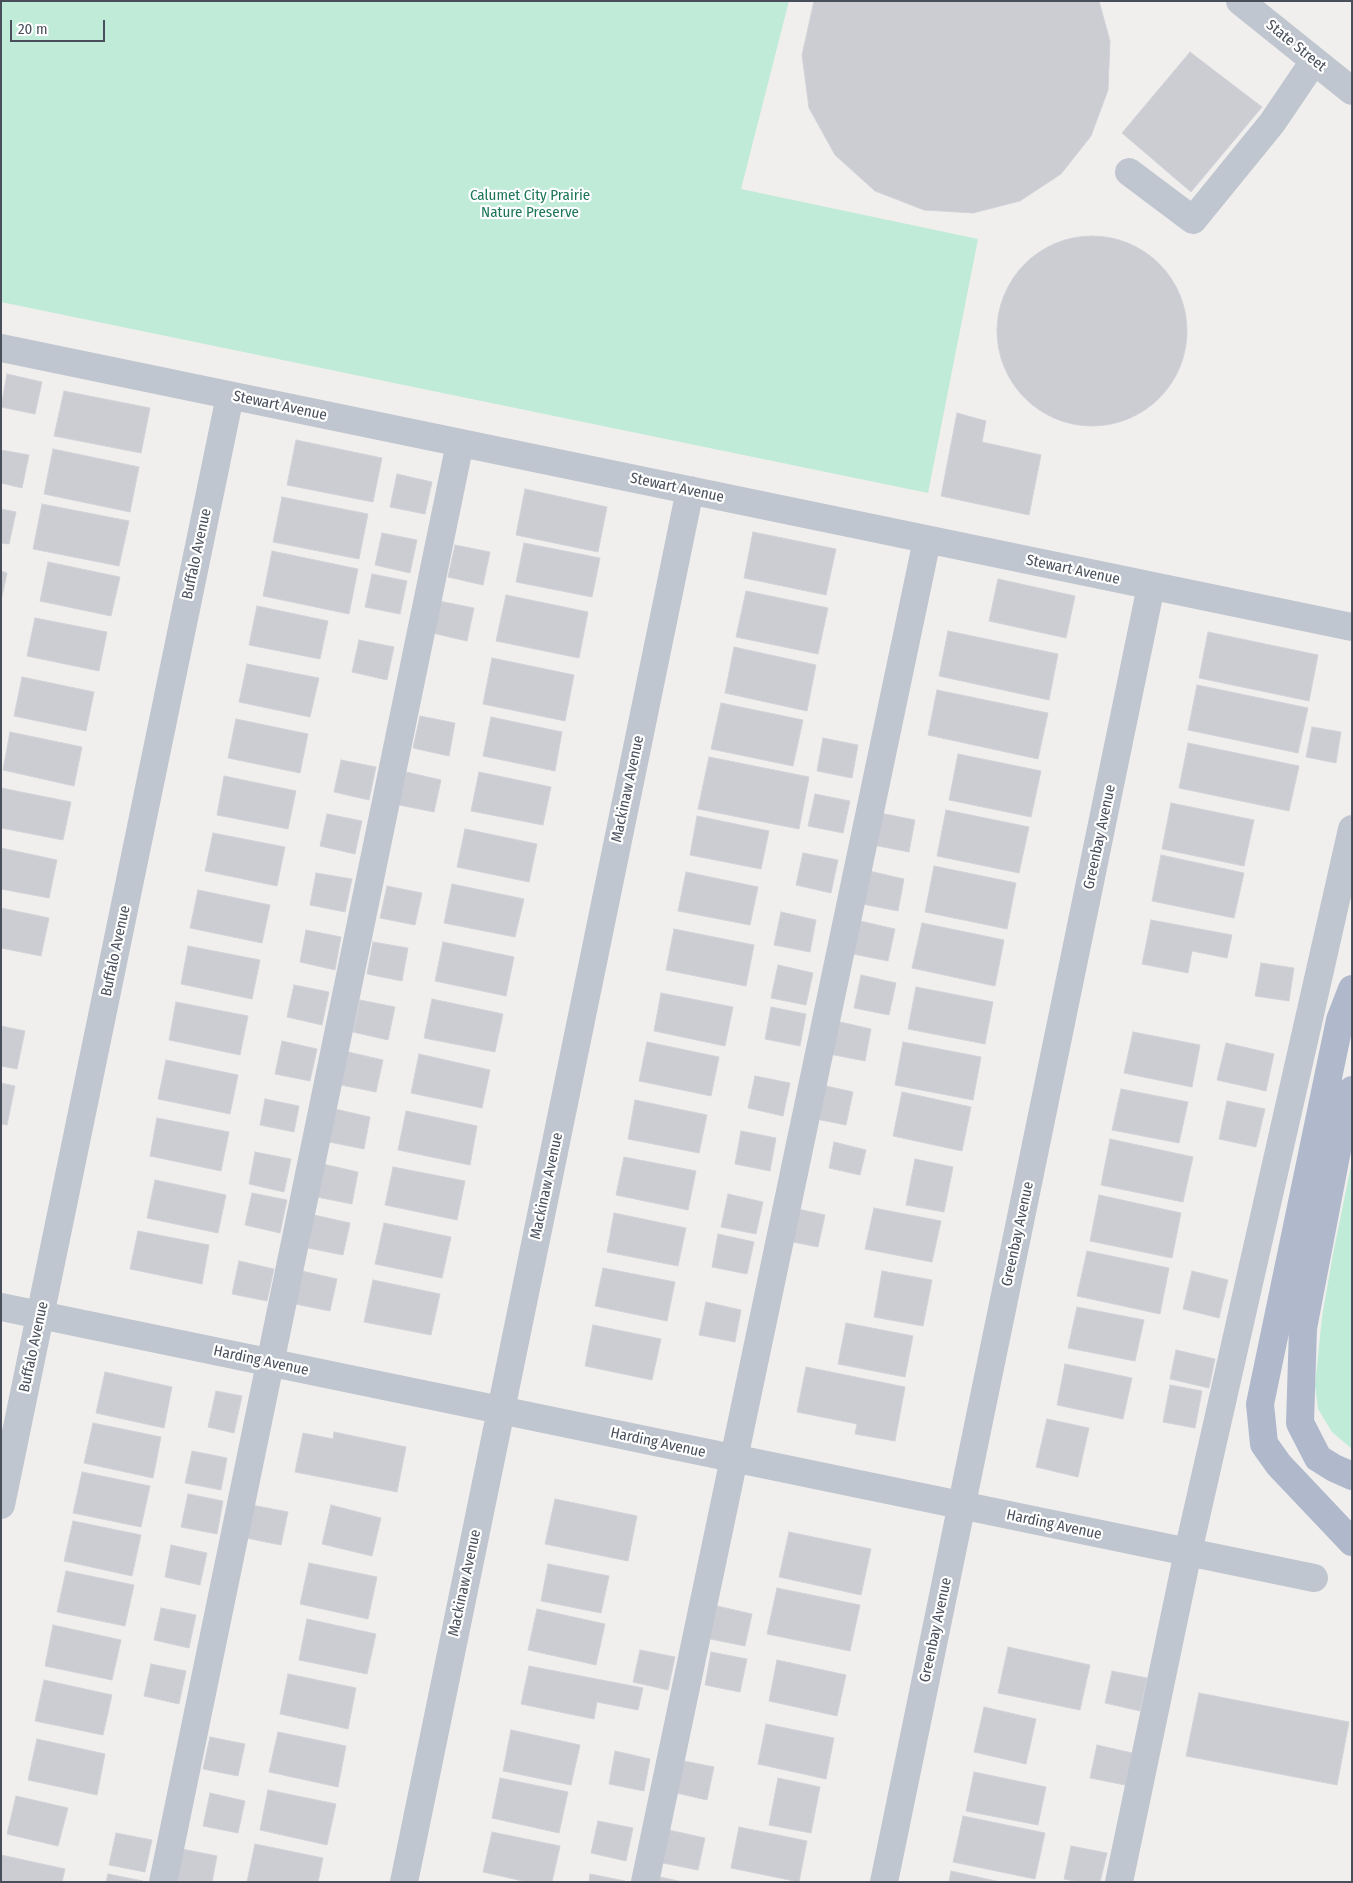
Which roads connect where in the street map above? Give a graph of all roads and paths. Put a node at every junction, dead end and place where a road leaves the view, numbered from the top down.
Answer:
1 (1240, 1) edge
2 (1314, 61) junction
3 (1352, 91) edge
4 (1129, 172) dead end
5 (1, 348) edge
6 (230, 396) junction
7 (460, 443) junction
8 (690, 490) junction
9 (927, 540) junction
10 (1151, 586) junction
11 (1352, 627) edge
12 (1352, 829) edge
13 (1352, 989) edge
14 (1352, 1090) edge
15 (1, 1307) edge
16 (40, 1315) junction
17 (271, 1363) junction
18 (501, 1410) junction
19 (734, 1458) junction
20 (1352, 1476) edge
21 (1, 1506) edge
22 (962, 1506) junction
23 (1352, 1542) edge
24 (1188, 1552) junction
25 (1314, 1578) dead end
26 (164, 1882) edge
27 (404, 1882) edge
28 (645, 1882) edge
29 (884, 1882) edge
30 (1118, 1882) edge

1 - 2 street, State Street
2 - 3 street, State Street
2 - 4 street
5 - 6 street, Stewart Avenue
6 - 7 street, Stewart Avenue
6 - 16 street, Buffalo Avenue
7 - 8 street, Stewart Avenue
7 - 17 street
8 - 9 street, Stewart Avenue
8 - 18 street, Mackinaw Avenue
9 - 10 street, Stewart Avenue
9 - 19 street
10 - 11 street, Stewart Avenue
10 - 22 street, Greenbay Avenue
12 - 24 street
13 - 23 main road
14 - 20 main road
15 - 16 street, Harding Avenue
16 - 17 street, Harding Avenue
16 - 21 street, Buffalo Avenue
17 - 18 street, Harding Avenue
17 - 26 street
18 - 19 street, Harding Avenue
18 - 27 street, Mackinaw Avenue
19 - 22 street, Harding Avenue
19 - 28 street
22 - 24 street, Harding Avenue
22 - 29 street, Greenbay Avenue
24 - 25 street, Harding Avenue
24 - 30 street

